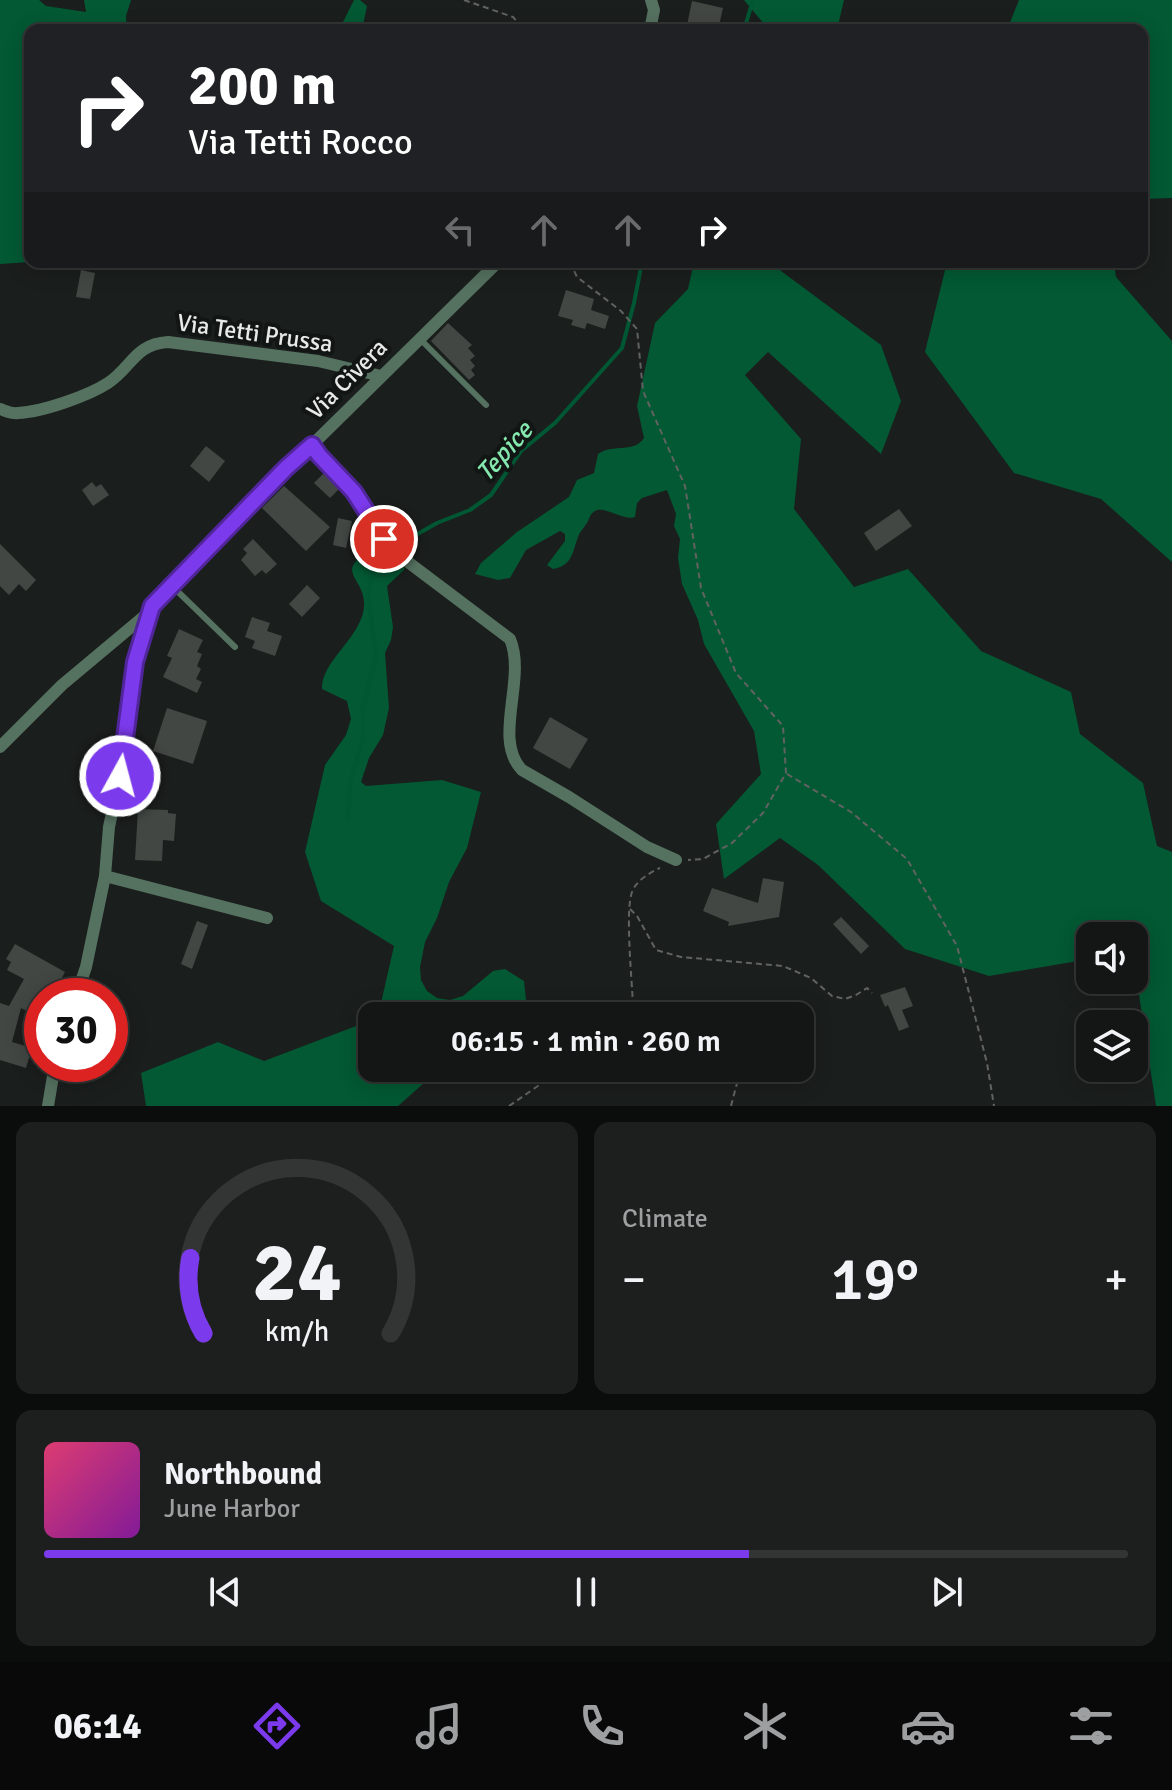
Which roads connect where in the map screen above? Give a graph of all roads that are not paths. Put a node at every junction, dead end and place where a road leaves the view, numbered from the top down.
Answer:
1 (651, 0) edge
2 (651, 24) edge
3 (492, 268) edge
4 (419, 338) junction
5 (381, 376) junction
6 (486, 405) dead end
7 (0, 409) edge
8 (312, 445) junction
9 (171, 585) junction
10 (148, 613) junction
11 (235, 647) dead end
12 (0, 747) edge
13 (676, 860) road end
14 (105, 876) junction
15 (267, 918) dead end
16 (82, 978) edge
17 (52, 1082) edge
18 (48, 1106) edge

1 - 2 street
3 - 4 street, Via Civera
4 - 5 street, Via Civera
4 - 6 lane
5 - 7 street, Via Tetti Prussa
5 - 8 street, Via Civera
8 - 9 street, Via Civera
8 - 13 street
9 - 10 street, Via Civera
9 - 11 lane
10 - 12 street
10 - 14 street, Via Civera
14 - 15 street
14 - 16 street, Via Civera
17 - 18 street

